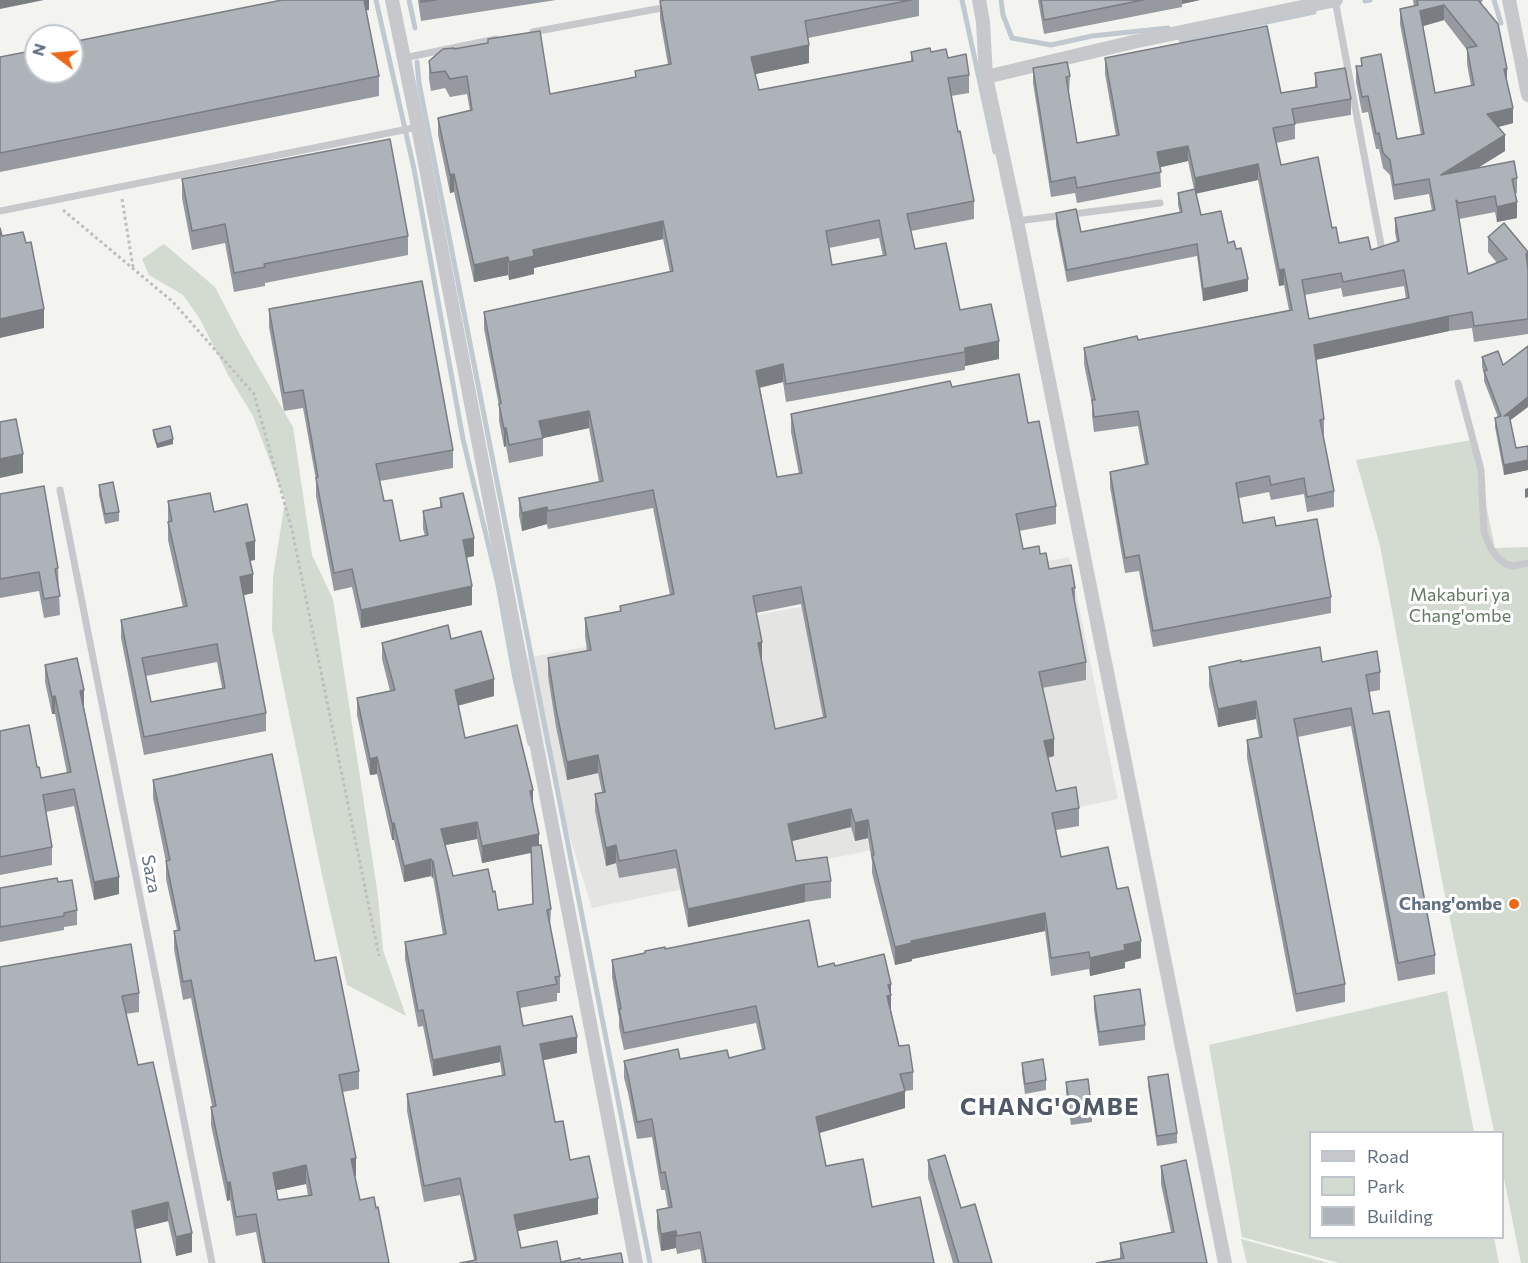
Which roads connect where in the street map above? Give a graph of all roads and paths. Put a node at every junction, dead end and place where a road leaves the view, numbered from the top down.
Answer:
1 (392, 0) edge
2 (979, 0) edge
3 (1335, 0) edge
4 (1509, 0) edge
5 (678, 5) edge
6 (525, 34) edge
7 (502, 38) edge
8 (404, 58) junction
9 (986, 77) junction
10 (1528, 95) edge
11 (418, 127) junction
12 (120, 188) junction
13 (52, 201) junction
14 (1160, 203) dead end
15 (0, 211) edge
16 (1017, 221) junction
17 (1381, 246) edge
18 (133, 269) junction
19 (1458, 383) dead end
20 (60, 490) dead end
21 (1528, 563) edge
22 (379, 956) dead end
23 (212, 1263) edge
24 (636, 1263) edge
25 (1225, 1263) edge

1 - 8 street
2 - 9 street
3 - 9 street
3 - 17 lane
4 - 10 street
5 - 6 lane
7 - 8 lane
8 - 11 street
9 - 16 street
11 - 12 lane
11 - 15 lane
11 - 24 street
12 - 13 lane
12 - 18 path
13 - 15 lane
13 - 18 path
14 - 16 lane
16 - 25 street
18 - 22 path
19 - 21 lane
20 - 23 lane, Saza

